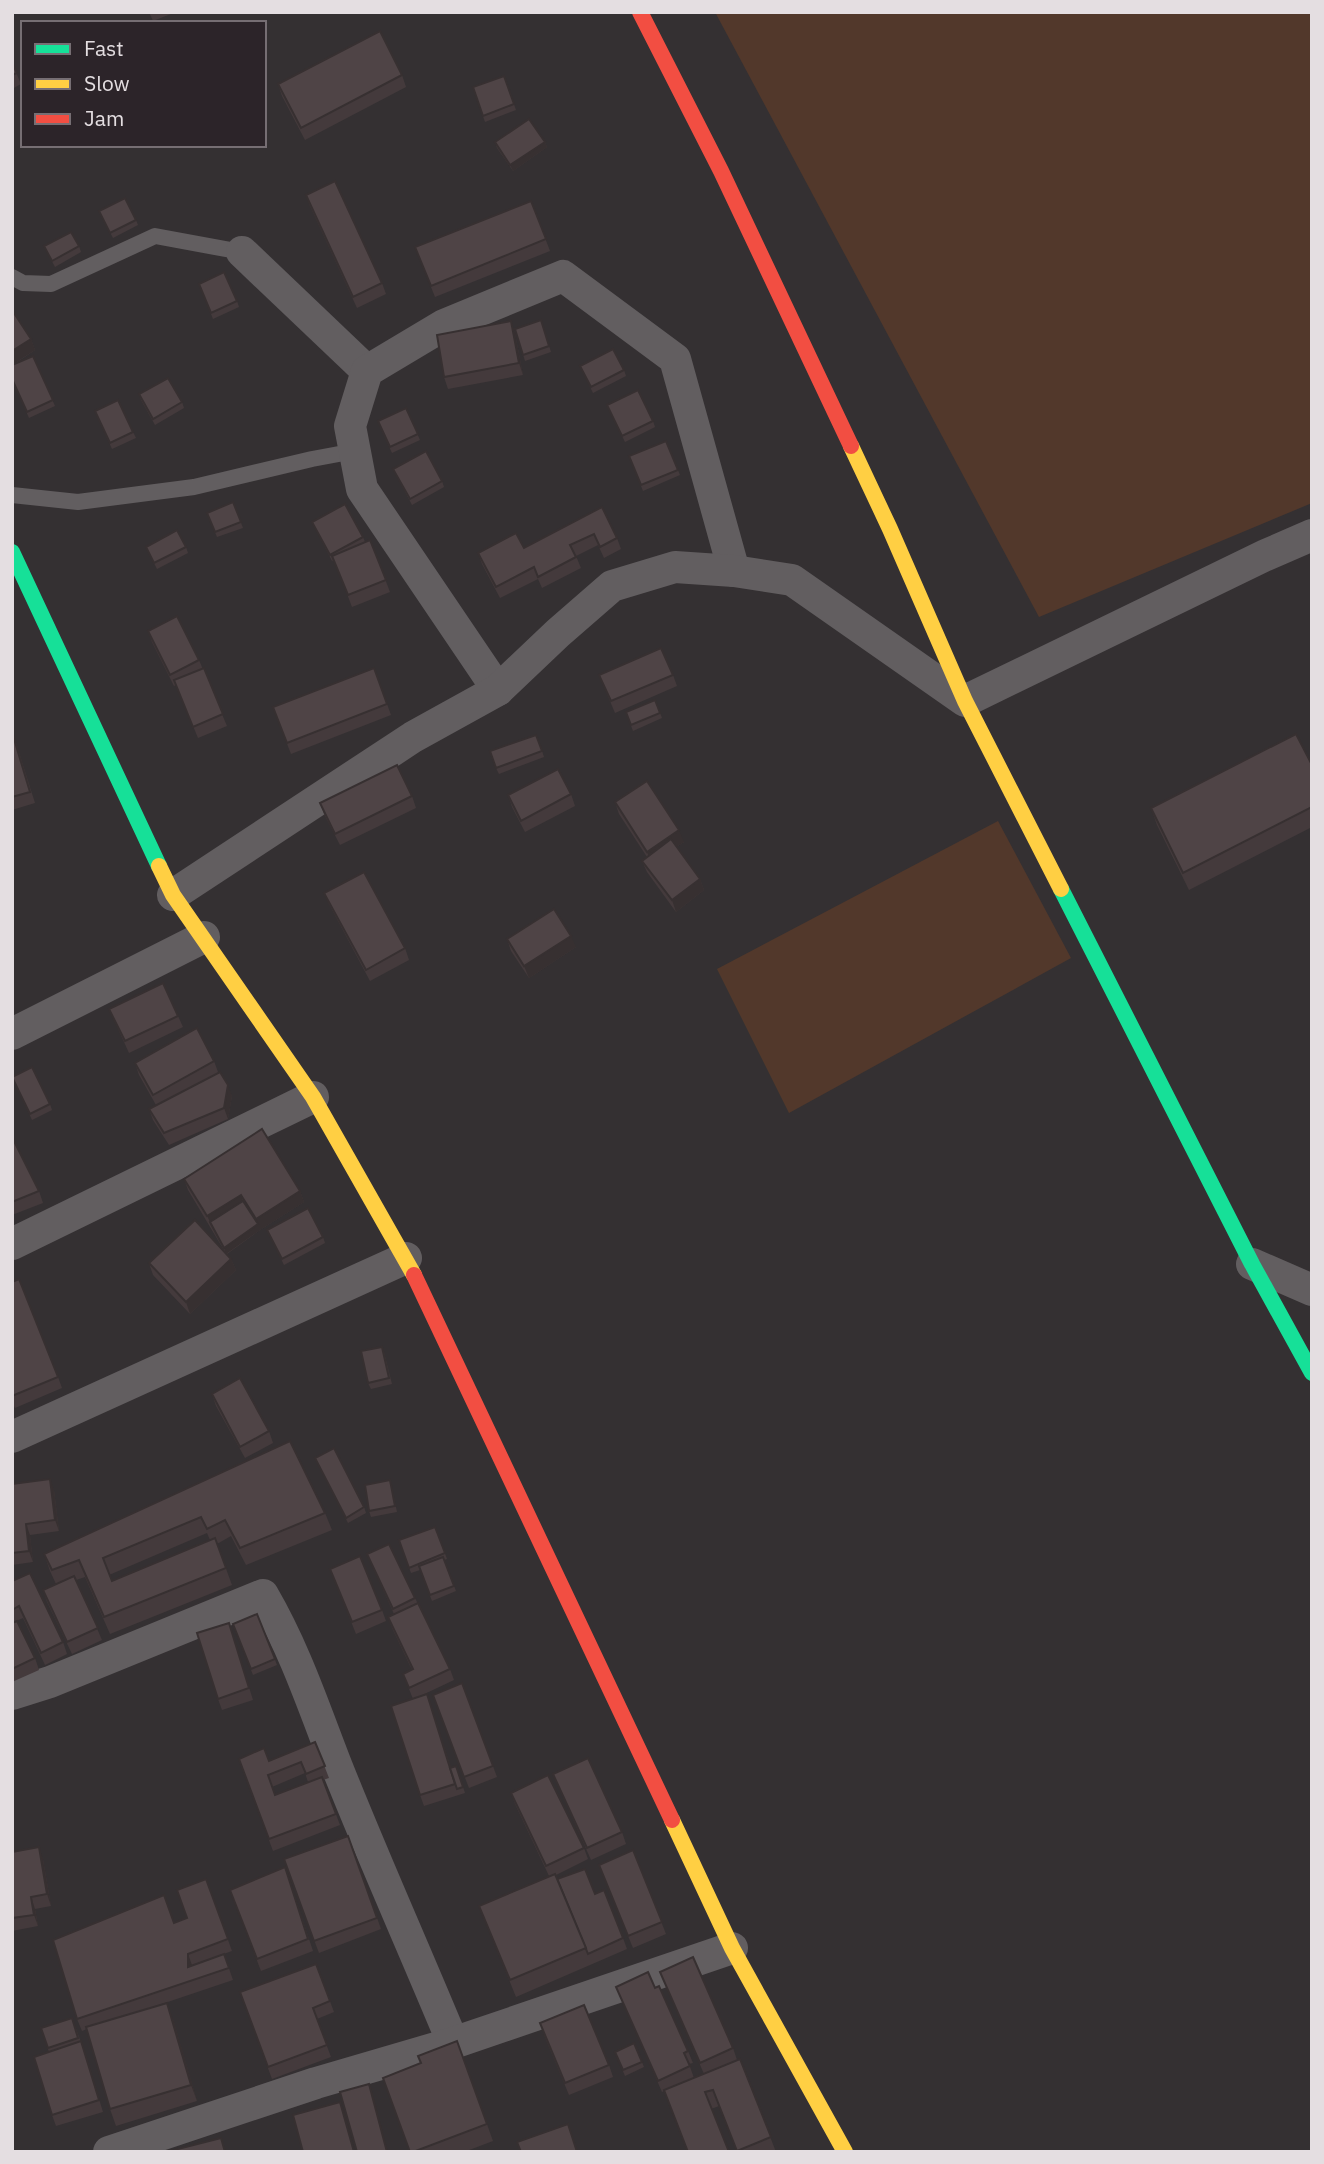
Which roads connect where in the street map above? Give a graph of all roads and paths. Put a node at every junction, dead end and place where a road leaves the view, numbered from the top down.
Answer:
1 (640, 12) edge
2 (243, 252) joint
3 (12, 277) edge
4 (367, 371) junction
5 (355, 451) junction
6 (12, 495) edge
7 (1312, 535) edge
8 (12, 552) edge
9 (734, 571) junction
10 (498, 690) junction
11 (965, 701) junction
12 (173, 895) junction
13 (204, 937) junction
14 (12, 1034) edge
15 (313, 1097) junction
16 (12, 1244) edge
17 (406, 1258) junction
18 (1252, 1264) junction
19 (1312, 1290) edge
20 (1312, 1373) edge
21 (12, 1437) edge
22 (12, 1694) edge
23 (732, 1948) junction
24 (453, 2043) junction
25 (838, 2150) edge
26 (109, 2152) edge

1 - 11 street
2 - 3 lane
2 - 4 street
4 - 5 street
4 - 9 street
5 - 6 lane
5 - 10 street
7 - 11 street
8 - 12 street
9 - 10 street
9 - 11 street
10 - 12 street
11 - 18 street
12 - 13 street
13 - 14 street
13 - 15 street
15 - 16 street
15 - 17 street
17 - 21 street
17 - 23 street
18 - 19 street
18 - 20 street
22 - 24 street
23 - 24 street
23 - 25 street
24 - 26 street

